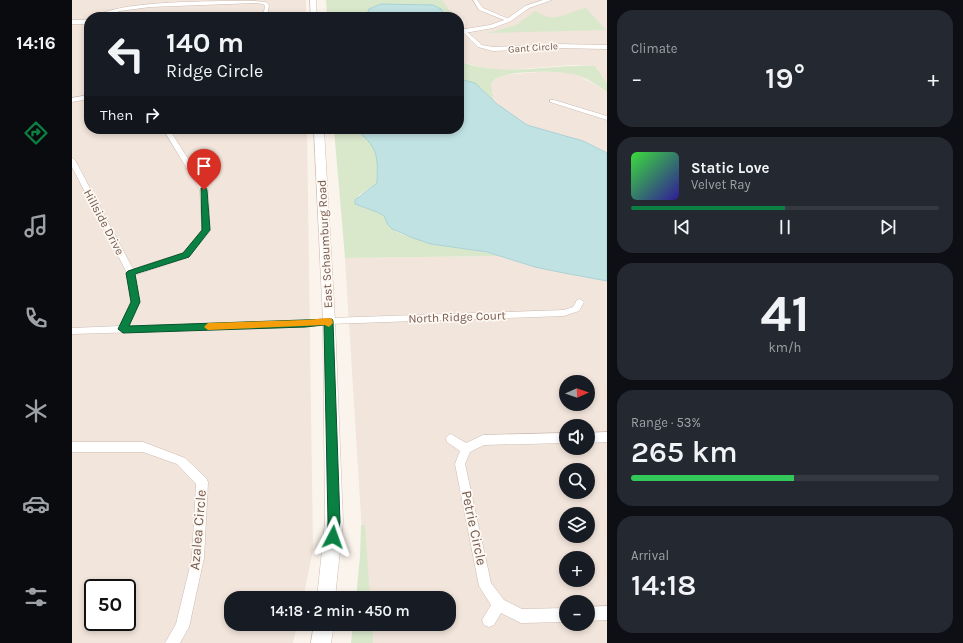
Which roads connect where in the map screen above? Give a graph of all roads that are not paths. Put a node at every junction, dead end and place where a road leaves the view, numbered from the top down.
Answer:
1 (313, 0) edge
2 (475, 0) edge
3 (549, 0) edge
4 (108, 12) edge
5 (266, 12) edge
6 (314, 12) edge
7 (72, 18) edge
8 (84, 18) edge
9 (509, 20) junction
10 (72, 22) edge
11 (84, 22) edge
12 (464, 32) edge
13 (464, 34) edge
14 (607, 47) edge
15 (84, 98) edge
16 (72, 100) edge
17 (552, 101) dead end
18 (607, 118) edge
19 (170, 134) edge
20 (319, 134) edge
21 (72, 160) edge
22 (131, 273) junction
23 (580, 302) dead end
24 (329, 321) junction
25 (123, 329) junction
26 (72, 331) edge
27 (607, 437) edge
28 (559, 438) edge
29 (595, 438) edge
30 (451, 439) dead end
31 (72, 447) edge
32 (466, 448) junction
33 (327, 591) edge
34 (499, 605) junction
35 (607, 613) edge
36 (595, 614) edge
37 (559, 615) edge
38 (489, 620) dead end
39 (323, 631) edge
40 (172, 643) edge
41 (321, 643) edge

1 - 6 main road
2 - 9 street
3 - 9 street
4 - 5 street
7 - 8 street
9 - 12 street
10 - 11 street
13 - 14 street, Gant Circle
15 - 16 street
17 - 18 street
19 - 22 street
20 - 24 main road, East Schaumburg Road
21 - 22 street, Hillside Drive
22 - 25 street, Hillside Drive
23 - 24 street, North Ridge Court
24 - 25 street, North Ridge Court
24 - 33 main road, East Schaumburg Road
25 - 26 street, North Ridge Court
27 - 29 street
28 - 32 street
30 - 32 street
31 - 40 street, Azalea Circle
32 - 34 street, Petrie Circle
34 - 37 street, Petrie Circle
34 - 38 street
35 - 36 street
39 - 41 main road

